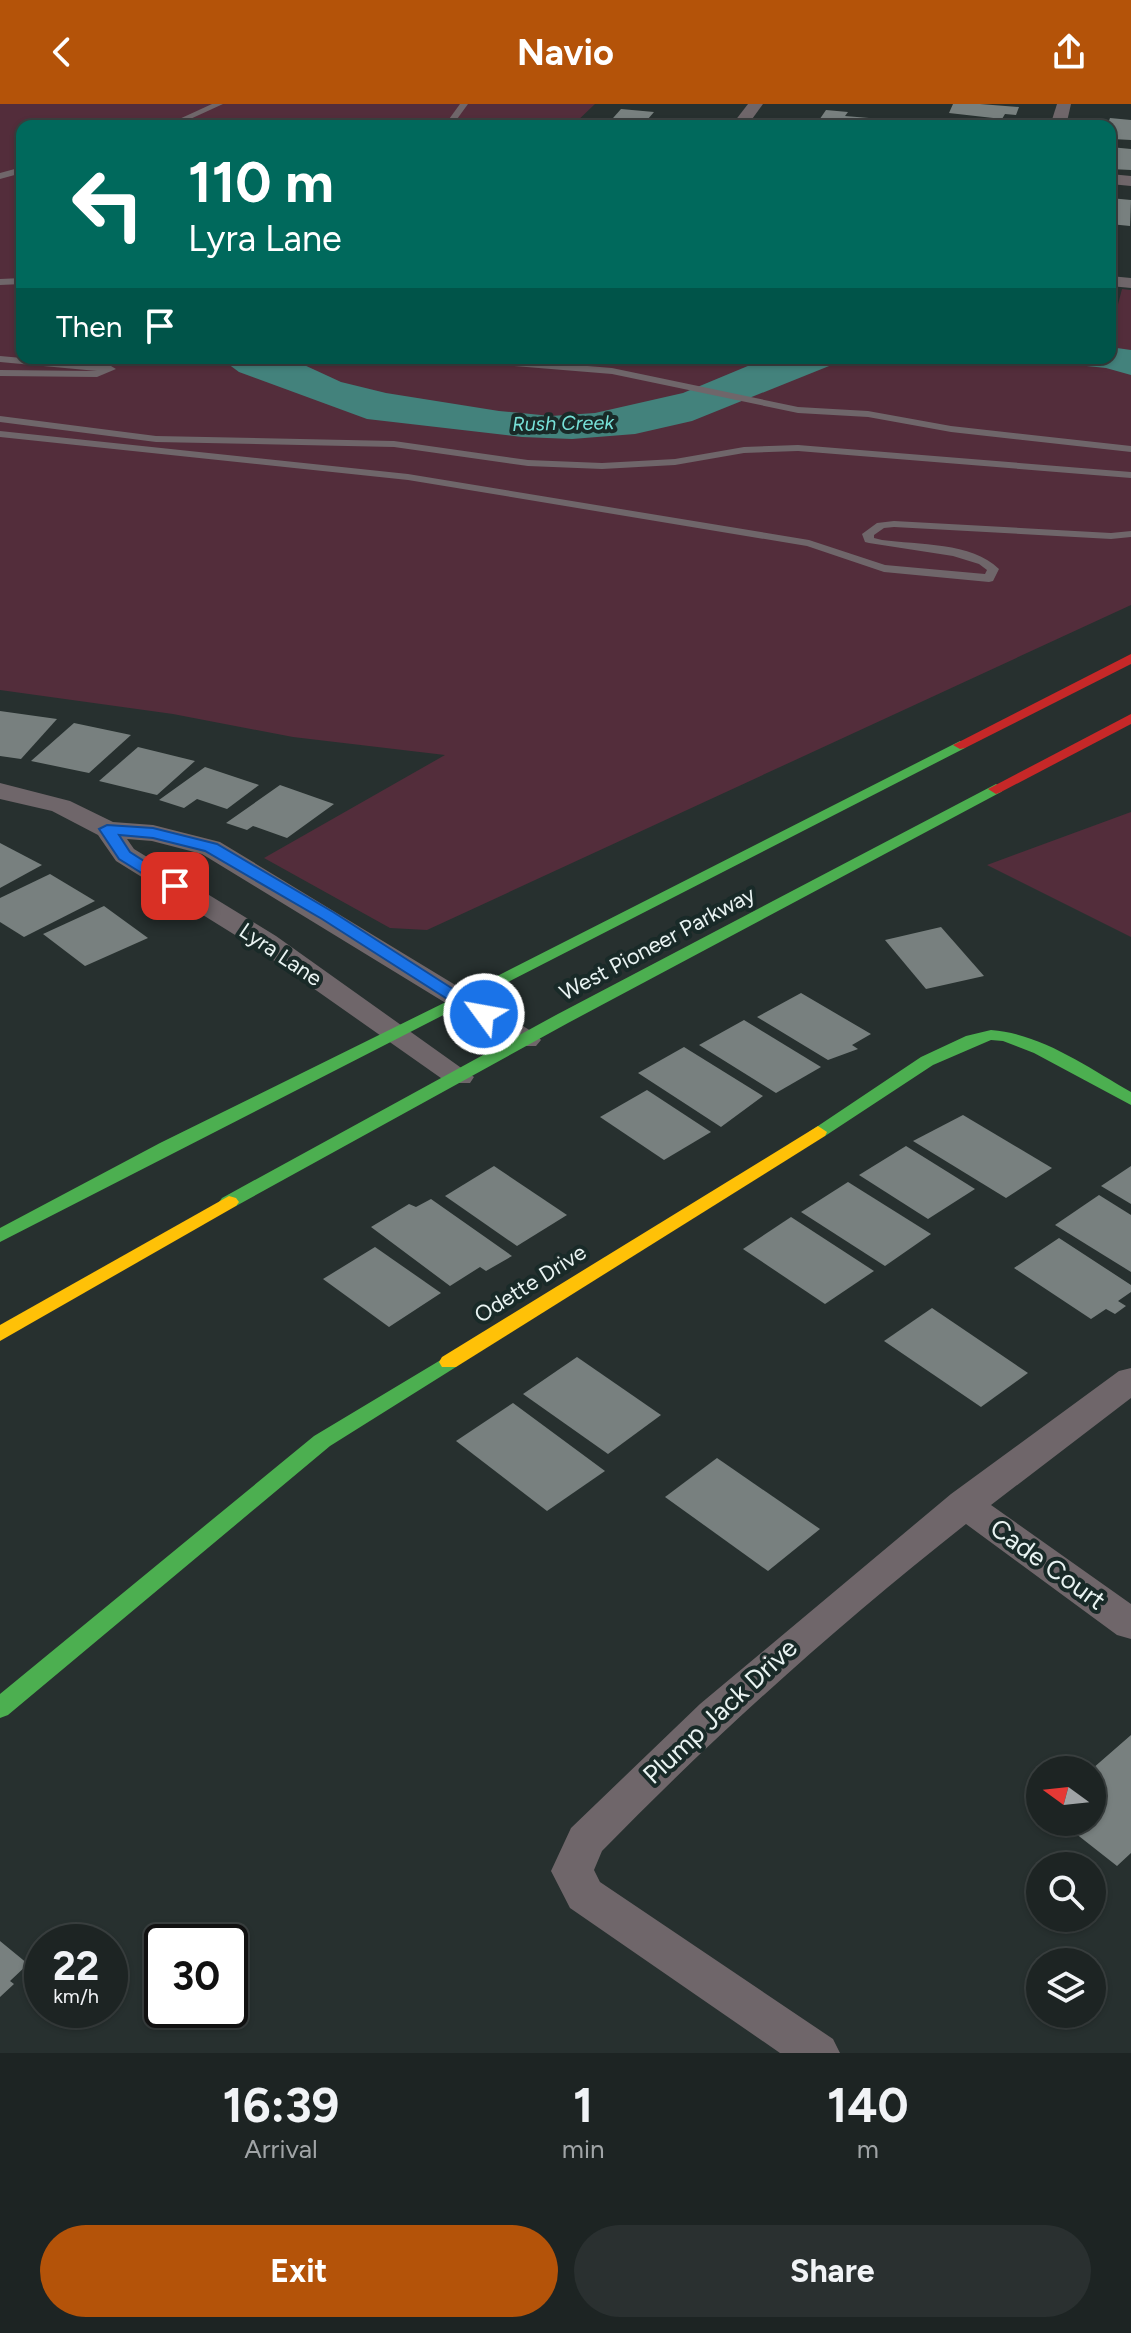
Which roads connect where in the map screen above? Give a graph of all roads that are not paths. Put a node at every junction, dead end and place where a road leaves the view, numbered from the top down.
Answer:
1 (219, 104) edge
2 (756, 104) edge
3 (182, 120) edge
4 (744, 120) edge
5 (56, 364) edge
6 (525, 364) edge
7 (0, 373) edge
8 (0, 419) edge
9 (0, 434) edge
10 (1131, 449) edge
11 (1131, 475) edge
12 (1131, 534) edge
13 (1131, 658) edge
14 (1131, 718) edge
15 (0, 791) edge
16 (107, 829) junction
17 (462, 1001) junction
18 (396, 1034) junction
19 (526, 1040) junction
20 (459, 1077) junction
21 (1131, 1099) edge
22 (0, 1236) edge
23 (0, 1334) edge
24 (1131, 1380) edge
25 (964, 1504) junction
26 (1131, 1624) edge
27 (0, 1708) edge
28 (817, 2053) edge

1 - 3 lane
2 - 4 street
5 - 7 lane
6 - 10 lane
8 - 11 lane
9 - 12 lane
13 - 17 main road, West Pioneer Parkway
14 - 19 main road, West Pioneer Parkway
15 - 16 street, Lyra Lane
16 - 17 street, Lyra Lane
16 - 18 street, Lyra Lane
17 - 18 main road, West Pioneer Parkway
17 - 19 street, Lyra Lane
18 - 20 street, Lyra Lane
18 - 22 main road, West Pioneer Parkway
19 - 20 main road, West Pioneer Parkway
20 - 23 main road, West Pioneer Parkway
21 - 27 main road, Odette Drive
24 - 25 street, Plump Jack Drive
25 - 26 street, Cade Court
25 - 28 street, Plump Jack Drive

